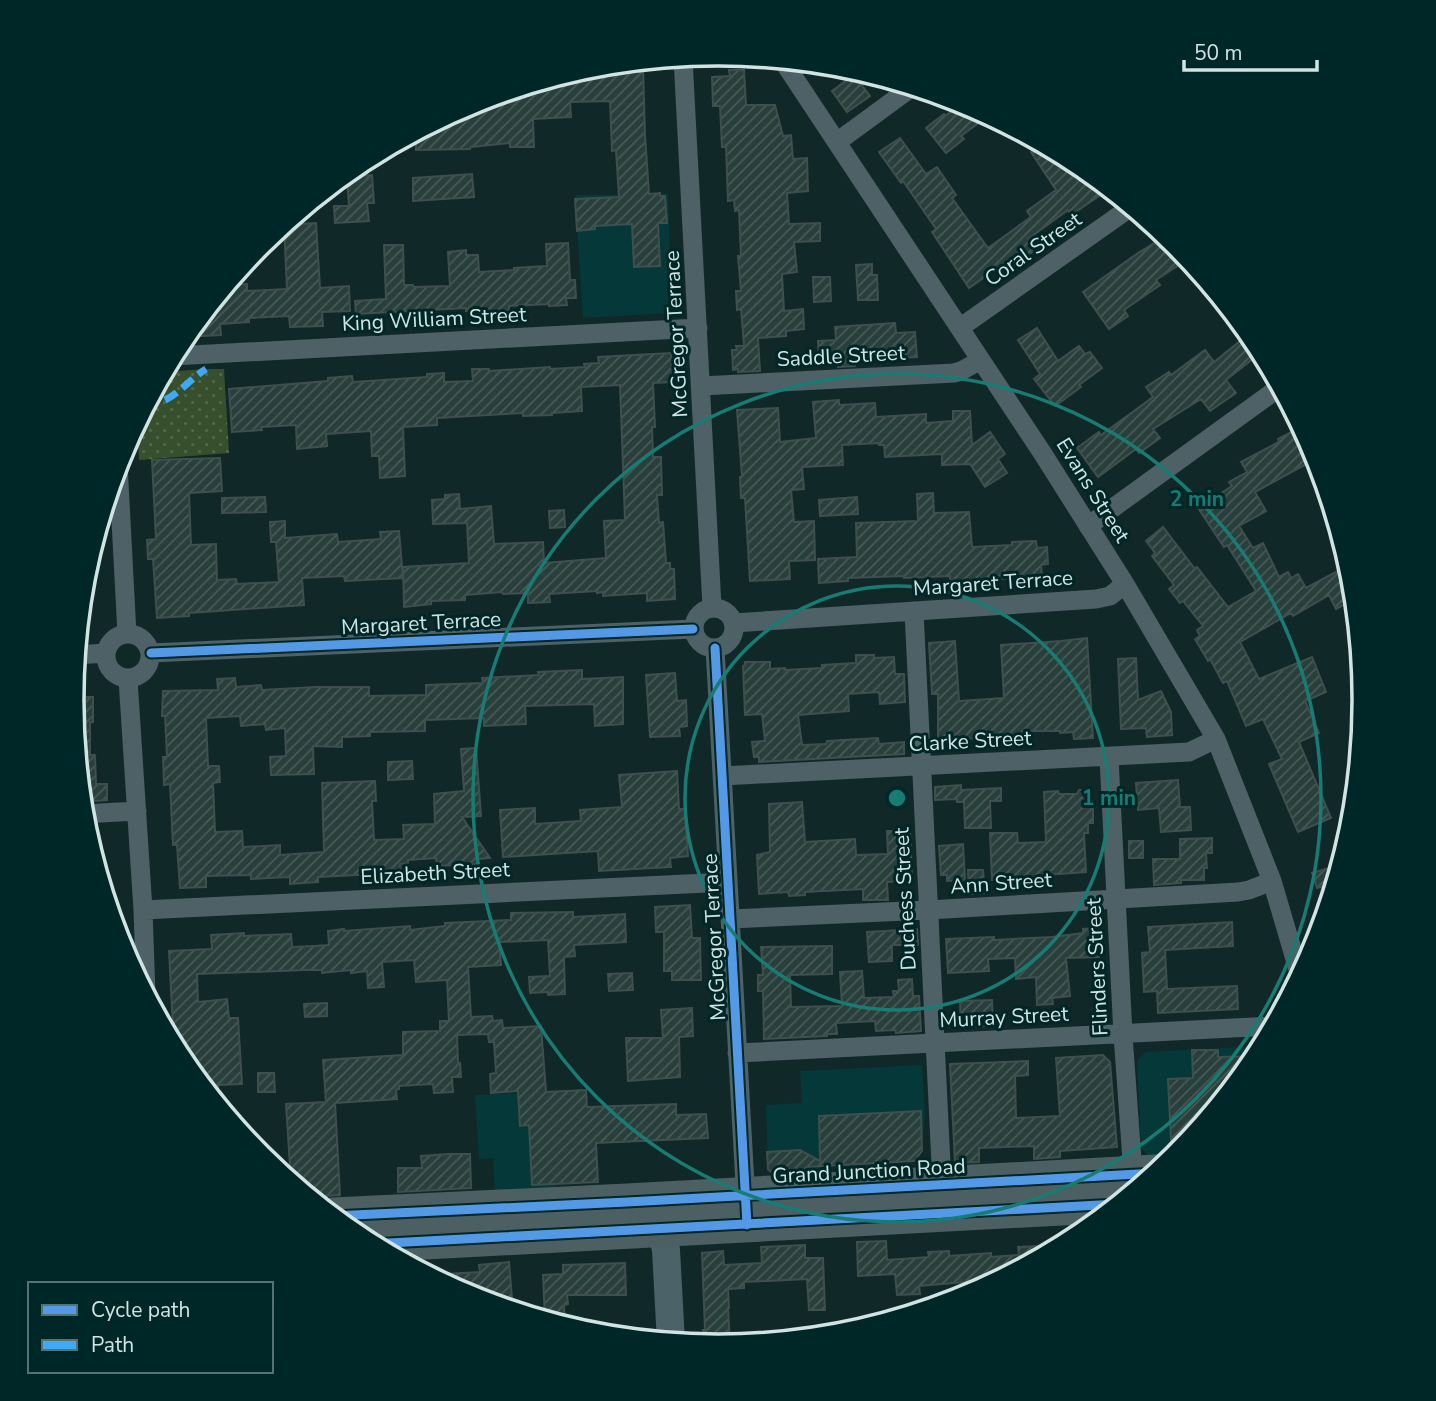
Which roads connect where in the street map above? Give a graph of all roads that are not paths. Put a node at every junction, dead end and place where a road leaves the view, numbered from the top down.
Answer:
1 (683, 68) edge
2 (790, 71) edge
3 (902, 94) edge
4 (837, 142) junction
5 (1122, 213) edge
6 (961, 327) junction
7 (698, 328) junction
8 (186, 355) edge
9 (981, 360) junction
10 (701, 386) junction
11 (1272, 393) edge
12 (120, 493) edge
13 (1088, 526) junction
14 (1125, 583) junction
15 (712, 607) junction
16 (914, 611) junction
17 (734, 623) junction
18 (693, 629) junction
19 (127, 634) junction
20 (715, 648) junction
21 (106, 653) junction
22 (150, 653) junction
23 (86, 654) edge
24 (128, 679) junction
25 (1216, 739) junction
26 (1109, 758) junction
27 (921, 766) junction
28 (722, 776) junction
29 (137, 811) junction
30 (94, 813) edge
31 (1272, 881) junction
32 (728, 882) junction
33 (1116, 898) junction
34 (143, 909) junction
35 (928, 910) junction
36 (730, 919) junction
37 (1296, 961) edge
38 (145, 972) edge
39 (1262, 1027) edge
40 (1123, 1035) junction
41 (936, 1043) junction
42 (737, 1053) junction
43 (1135, 1177) edge
44 (942, 1184) junction
45 (1127, 1184) edge
46 (1127, 1185) edge
47 (746, 1210) junction
48 (660, 1214) junction
49 (350, 1216) edge
50 (388, 1242) edge
51 (671, 1332) edge

1 - 7 street, McGregor Terrace
2 - 4 street, Evans Street
3 - 4 street
4 - 6 street, Evans Street
5 - 6 street, Coral Street
6 - 9 street, Evans Street
7 - 8 street, King William Street
7 - 10 street, McGregor Terrace
9 - 10 street, Saddle Street
9 - 13 street, Evans Street
10 - 15 street, McGregor Terrace
11 - 13 street
12 - 19 street
13 - 14 street, Evans Street
14 - 16 street, Margaret Terrace
14 - 25 street, Evans Street
15 - 17 street
15 - 18 street
16 - 17 street, Margaret Terrace
16 - 27 street, Duchess Street
17 - 20 street
18 - 20 street
18 - 22 street, Margaret Terrace
19 - 21 street
19 - 22 street
20 - 28 street, McGregor Terrace
21 - 23 street
21 - 24 street
22 - 24 street
24 - 29 street
25 - 26 street, Clarke Street
25 - 31 street, Evans Street
26 - 27 street, Clarke Street
26 - 33 street, Flinders Street
27 - 28 street, Clarke Street
27 - 35 street, Duchess Street
28 - 32 street, McGregor Terrace
29 - 30 street
29 - 34 street
31 - 33 street, Ann Street
31 - 37 street, Evans Street
32 - 34 street, Elizabeth Street
32 - 36 street, McGregor Terrace
33 - 35 street, Ann Street
33 - 40 street, Flinders Street
34 - 38 street
35 - 36 street, Ann Street
35 - 41 street, Duchess Street
36 - 42 street, McGregor Terrace
39 - 40 street, Murray Street
40 - 41 street, Murray Street
40 - 43 street, Flinders Street
41 - 42 street, Murray Street
41 - 44 street, Duchess Street
42 - 47 street, McGregor Terrace
44 - 45 highway, Grand Junction Road
44 - 47 highway, Grand Junction Road
46 - 47 highway, Grand Junction Road
47 - 48 highway, Grand Junction Road
48 - 49 highway, Grand Junction Road
48 - 50 highway, Grand Junction Road
48 - 51 street

